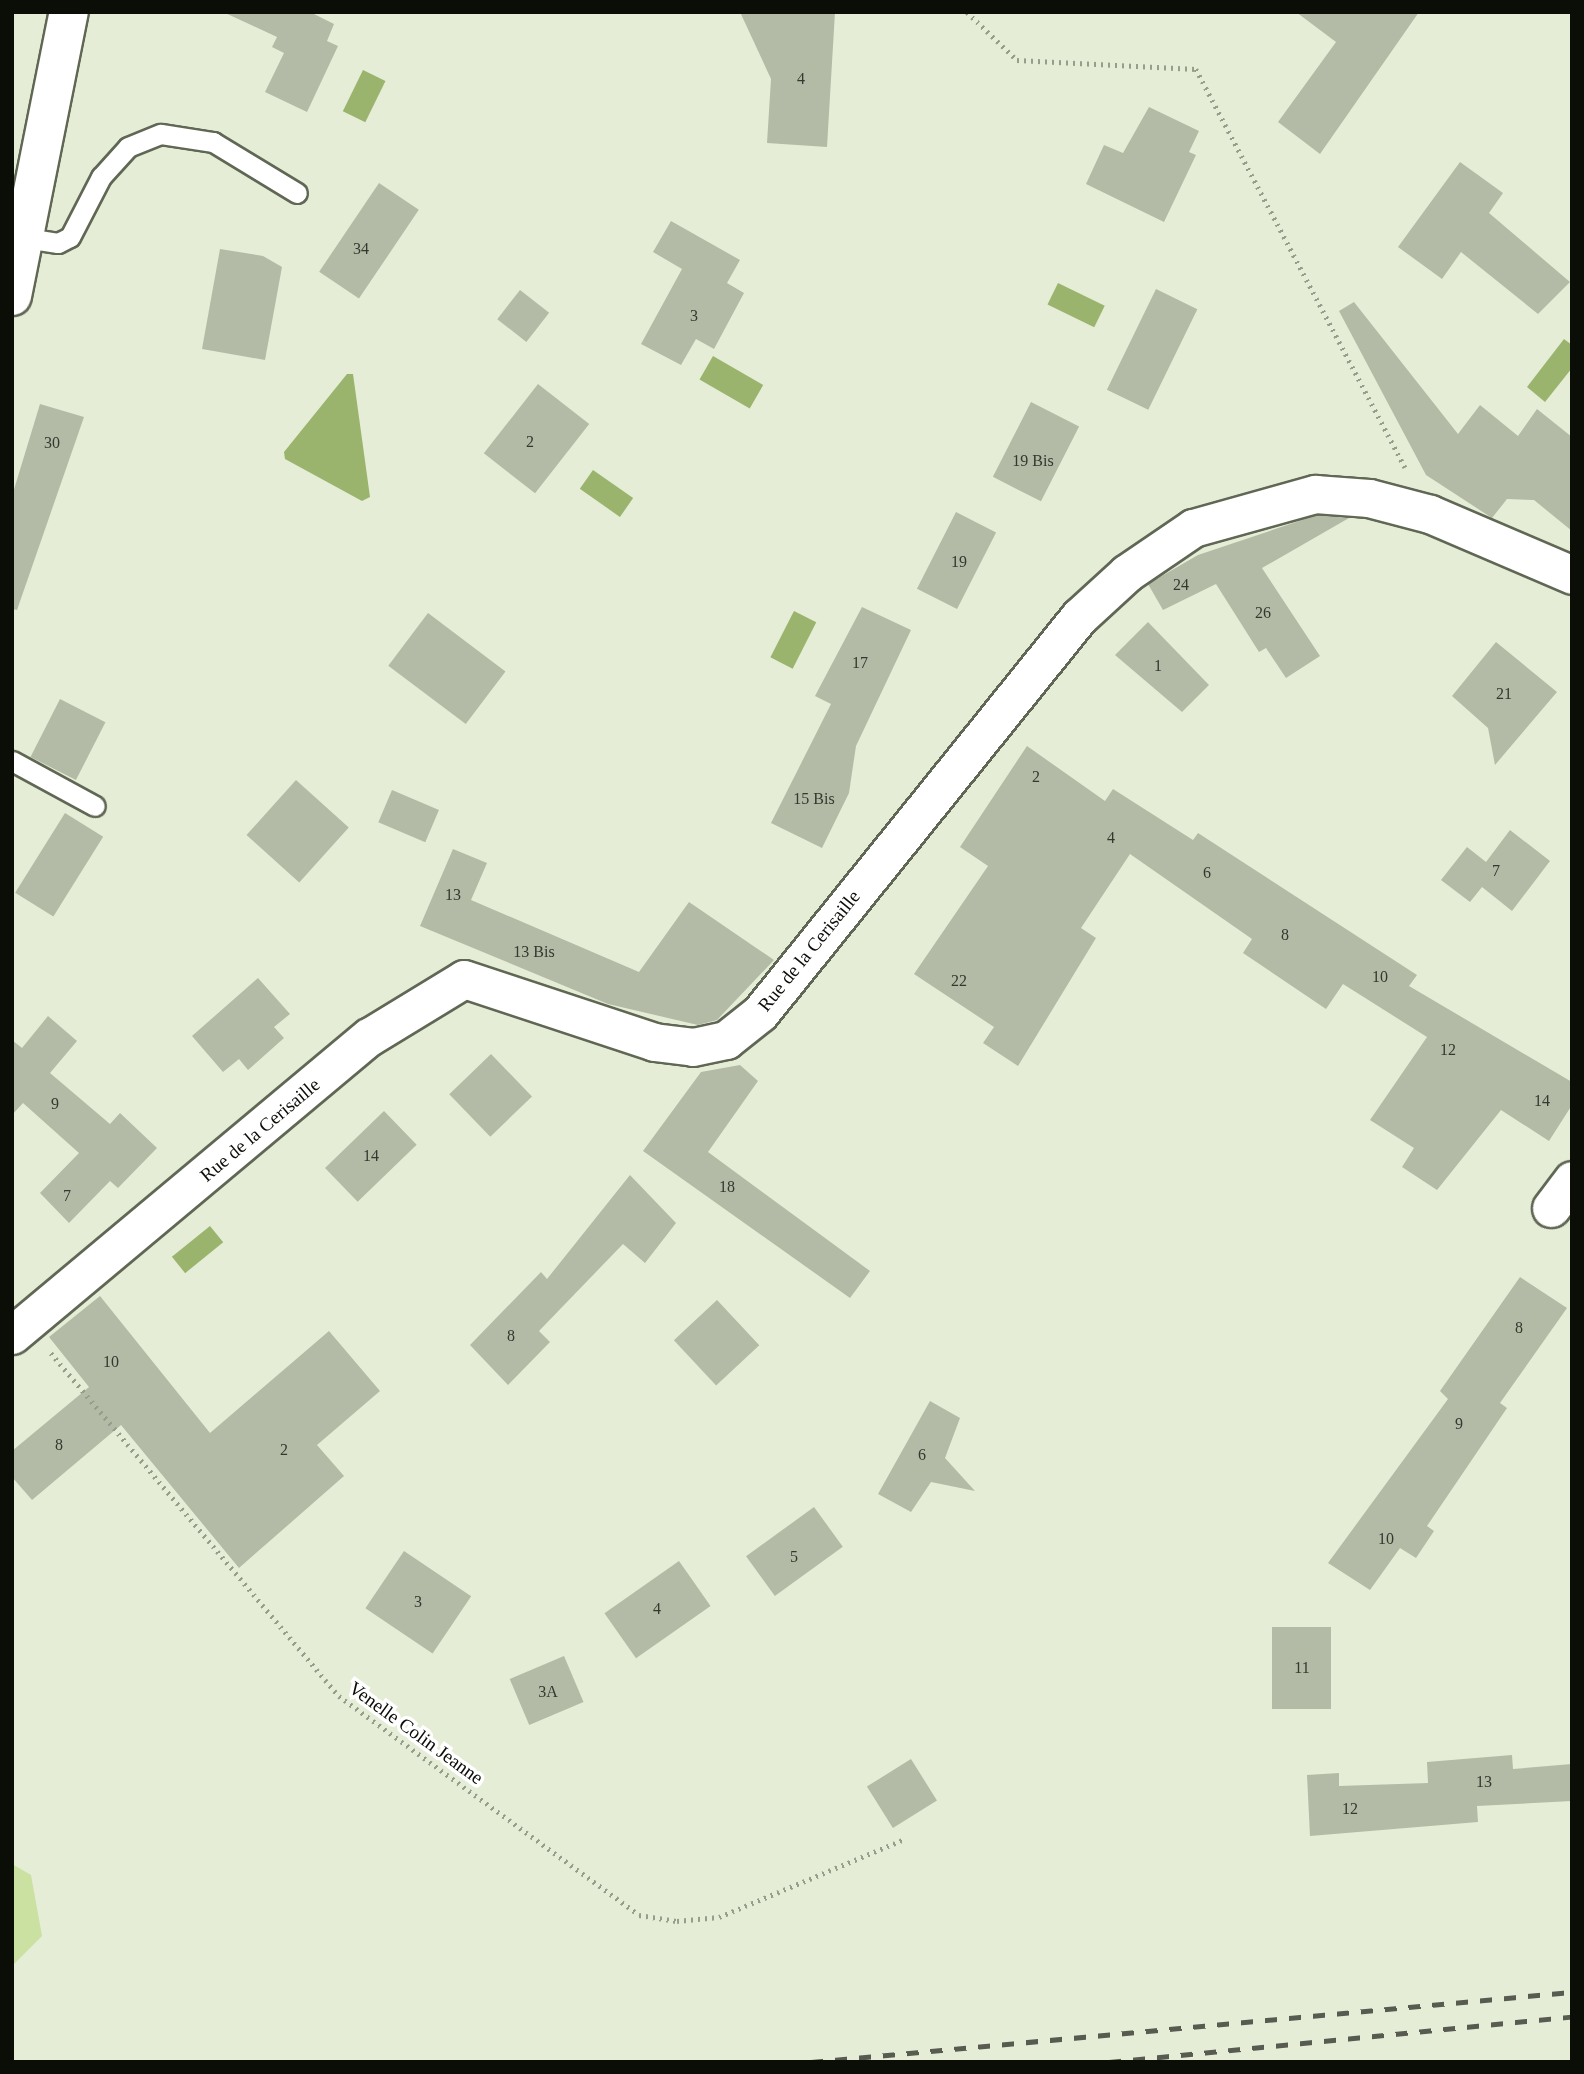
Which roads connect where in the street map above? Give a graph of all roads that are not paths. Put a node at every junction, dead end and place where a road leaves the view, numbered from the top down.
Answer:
1 (69, 12) edge
2 (297, 193) dead end
3 (26, 238) junction
4 (12, 296) edge
5 (1572, 575) edge
6 (12, 761) edge
7 (95, 806) dead end
8 (20, 1330) edge

1 - 3 street
2 - 3 lane
3 - 4 street
5 - 8 street, Rue de la Cerisaille
6 - 7 lane

